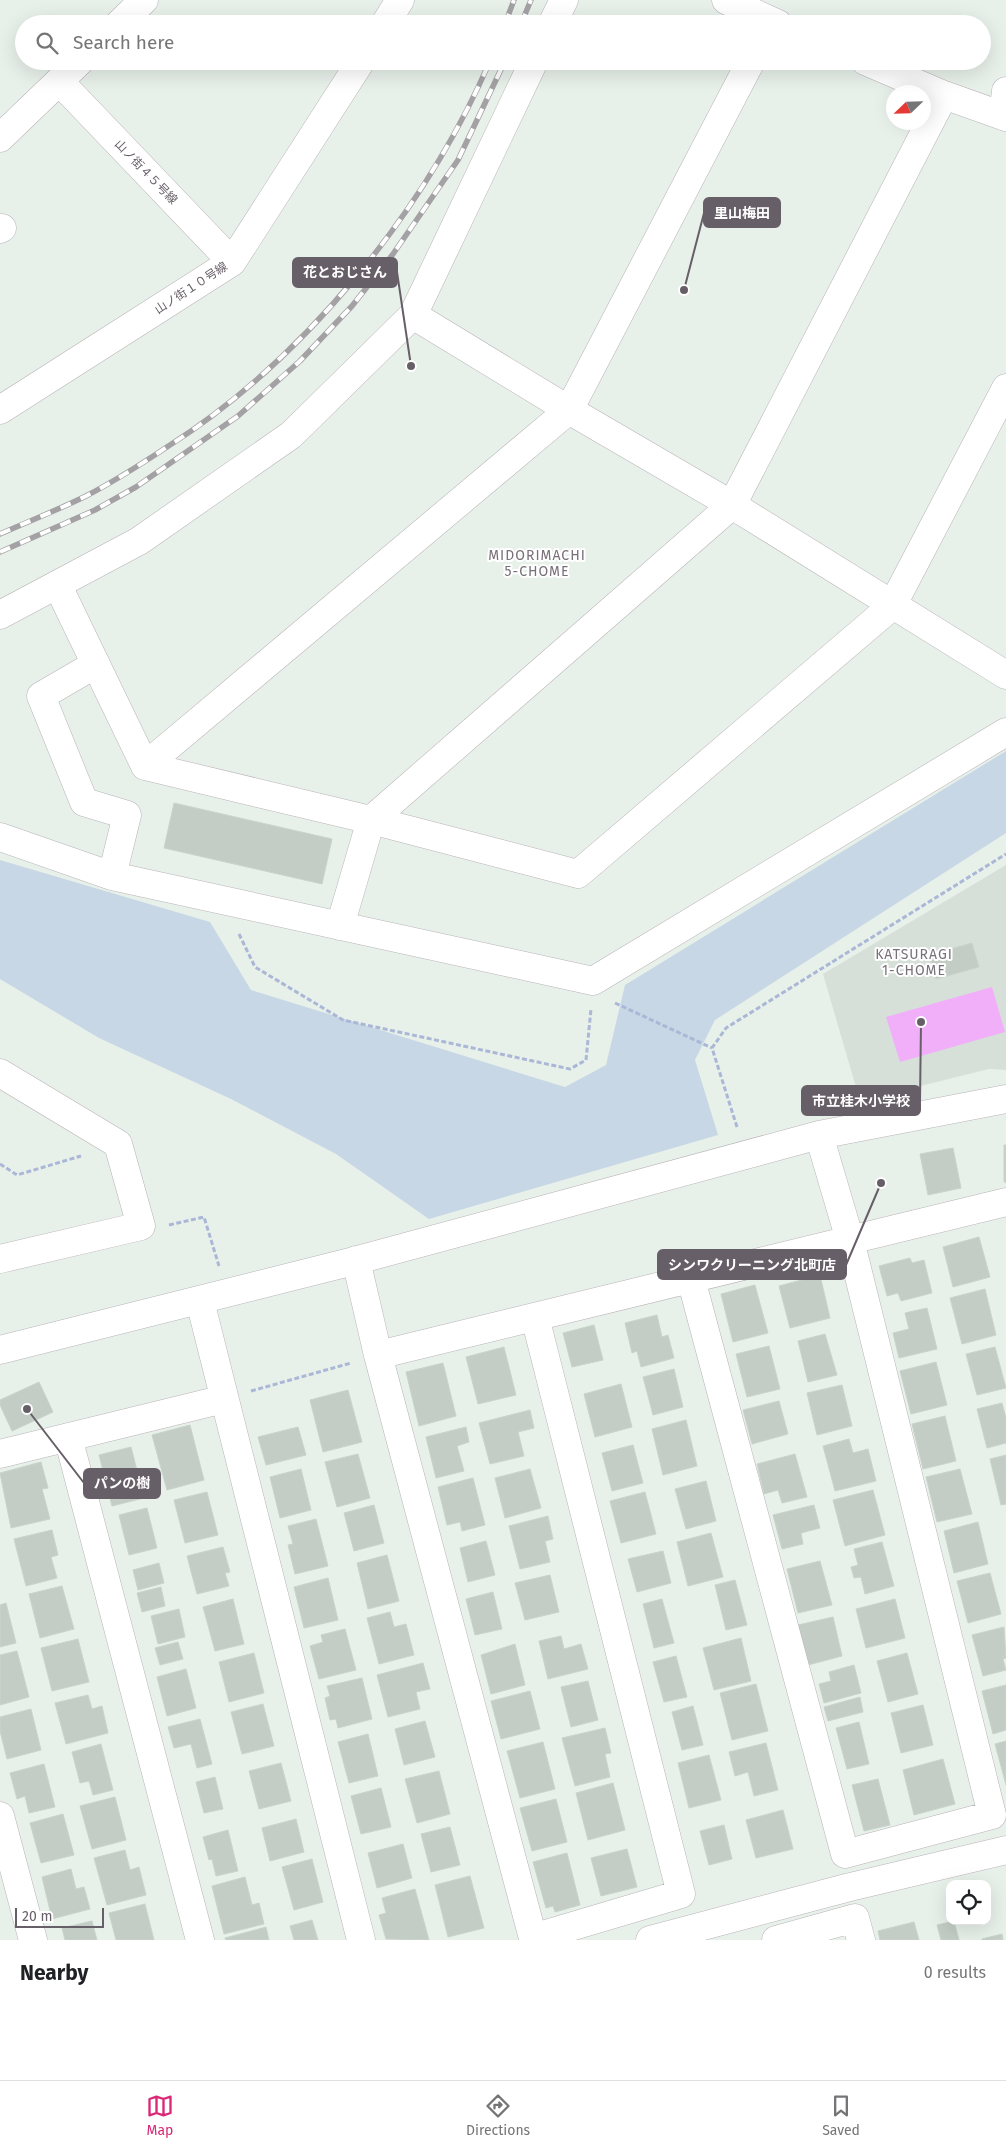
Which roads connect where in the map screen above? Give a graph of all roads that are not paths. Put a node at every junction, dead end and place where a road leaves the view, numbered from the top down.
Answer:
1 (144, 0) edge
2 (400, 0) edge
3 (564, 0) edge
4 (726, 0) edge
5 (128, 15) edge
6 (391, 15) edge
7 (556, 15) edge
8 (757, 15) edge
9 (71, 70) edge
10 (355, 70) edge
11 (530, 70) edge
12 (745, 70) edge
13 (886, 70) edge
14 (59, 82) junction
15 (944, 95) junction
16 (1005, 108) edge
17 (0, 138) edge
18 (232, 262) junction
19 (413, 315) junction
20 (1006, 388) edge
21 (0, 410) edge
22 (569, 410) junction
23 (732, 505) junction
24 (58, 586) junction
25 (892, 606) junction
26 (0, 615) edge
27 (96, 664) junction
28 (1006, 675) edge
29 (1006, 732) edge
30 (146, 766) junction
31 (371, 820) junction
32 (0, 837) edge
33 (112, 876) junction
34 (340, 926) junction
35 (0, 1074) edge
36 (1006, 1099) edge
37 (819, 1135) junction
38 (1006, 1204) edge
39 (850, 1240) junction
40 (0, 1259) edge
41 (356, 1260) junction
42 (692, 1279) junction
43 (200, 1300) junction
44 (535, 1317) junction
45 (0, 1350) edge
46 (378, 1355) junction
47 (224, 1399) junction
48 (68, 1438) junction
49 (0, 1454) edge
50 (0, 1816) edge
51 (1006, 1850) edge
52 (33, 1940) edge
53 (200, 1940) edge
54 (361, 1940) edge
55 (650, 1940) edge
56 (776, 1940) edge
57 (861, 1940) edge

1 - 5 street
2 - 6 street
3 - 7 street
4 - 8 street
9 - 14 street
10 - 18 street, 山ノ街１０号線
11 - 19 street
12 - 22 street
13 - 15 street
14 - 17 street
14 - 18 street, 山ノ街４５号線
15 - 16 street
15 - 23 street
18 - 21 street, 山ノ街１０号線
19 - 22 street
19 - 24 street
20 - 25 street
22 - 23 street
22 - 30 street
23 - 25 street
23 - 31 street
24 - 26 street
24 - 27 street
25 - 28 street
25 - 31 street
27 - 30 street
27 - 33 street
29 - 34 street
30 - 31 street
31 - 34 street
32 - 33 street
33 - 34 street
35 - 40 street
36 - 37 street
37 - 39 street
37 - 41 street
38 - 39 street
39 - 42 street
39 - 42 street
41 - 43 street
41 - 46 street
42 - 44 street
43 - 45 street
43 - 47 street
44 - 46 street
44 - 46 street
47 - 48 street
47 - 54 street
48 - 49 street
48 - 53 street
50 - 52 street
51 - 55 street
56 - 57 street

